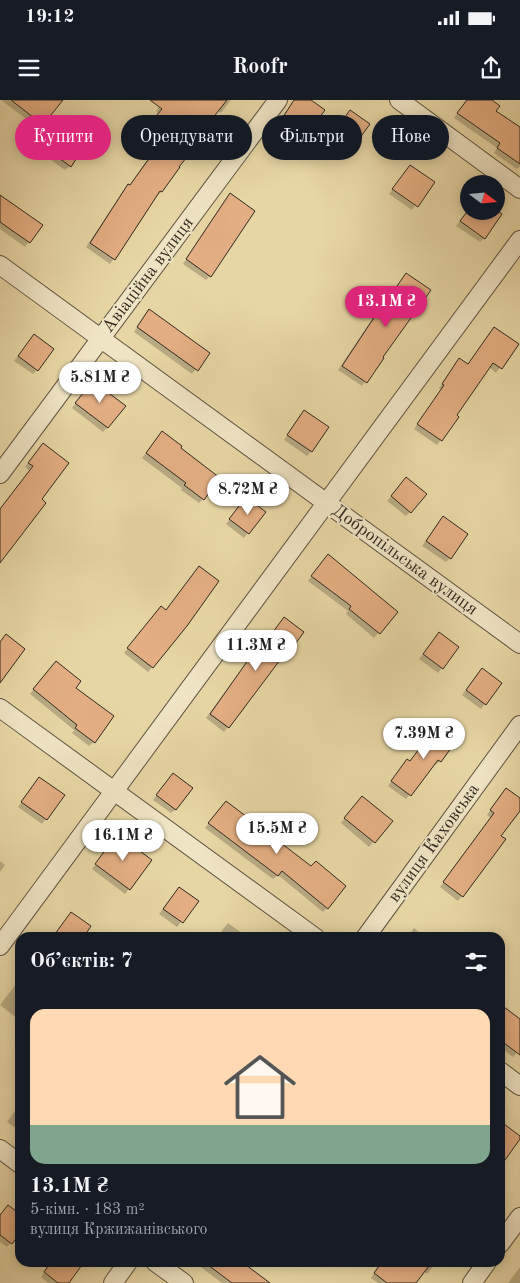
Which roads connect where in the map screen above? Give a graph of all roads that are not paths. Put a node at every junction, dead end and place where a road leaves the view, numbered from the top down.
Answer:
1 (278, 100) edge
2 (399, 100) edge
3 (520, 188) edge
4 (520, 240) edge
5 (0, 265) edge
6 (101, 338) junction
7 (0, 474) edge
8 (326, 503) junction
9 (520, 644) edge
10 (0, 708) edge
11 (520, 725) edge
12 (114, 791) junction
13 (308, 932) edge
14 (369, 932) edge
15 (0, 946) edge
16 (505, 1076) edge
17 (520, 1086) edge
18 (0, 1149) edge
19 (15, 1160) edge
20 (520, 1217) edge
21 (505, 1237) edge
22 (124, 1267) edge
23 (163, 1267) edge
24 (483, 1267) edge
25 (113, 1283) edge
26 (184, 1283) edge
27 (472, 1283) edge

1 - 6 street, Авіаційна вулиця
2 - 3 street
4 - 8 street
5 - 6 street, Добропільська вулиця
6 - 7 street, Авіаційна вулиця
6 - 8 street, Добропільська вулиця
8 - 9 street, Добропільська вулиця
8 - 12 street
10 - 12 street
11 - 14 street, вулиця Каховська
12 - 13 street
12 - 15 street
16 - 17 street
18 - 19 street
20 - 21 street
22 - 25 street
23 - 26 street
24 - 27 street

